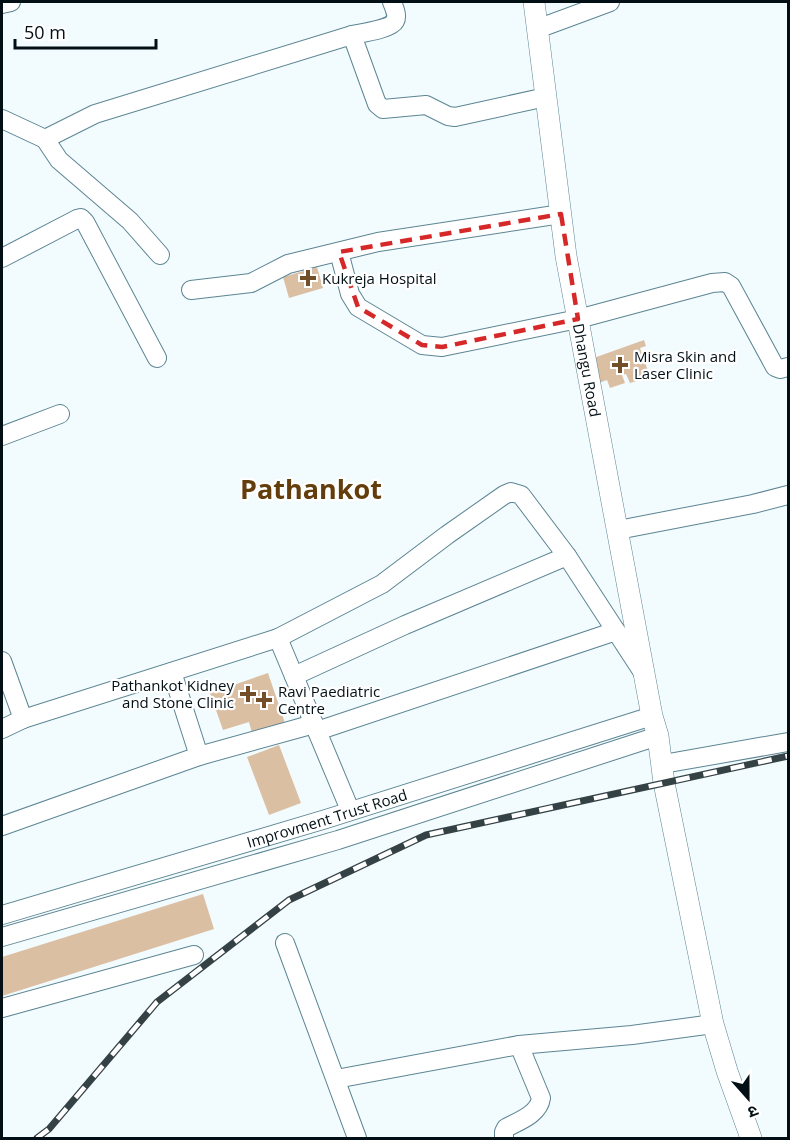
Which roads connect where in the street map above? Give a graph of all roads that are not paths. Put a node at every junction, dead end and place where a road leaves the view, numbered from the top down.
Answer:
1 (11, 2) edge
2 (392, 2) edge
3 (534, 2) edge
4 (610, 2) edge
5 (2, 4) edge
6 (537, 28) junction
7 (352, 35) junction
8 (546, 97) junction
9 (2, 119) edge
10 (45, 139) junction
11 (561, 214) junction
12 (339, 252) junction
13 (160, 255) dead end
14 (2, 258) edge
15 (190, 290) dead end
16 (578, 319) junction
17 (157, 358) dead end
18 (789, 367) edge
19 (60, 414) dead end
20 (2, 436) edge
21 (789, 495) edge
22 (618, 530) junction
23 (567, 556) junction
24 (616, 631) junction
25 (278, 638) junction
26 (2, 661) edge
27 (172, 672) junction
28 (645, 675) junction
29 (294, 676) junction
30 (652, 716) junction
31 (23, 719) junction
32 (316, 727) junction
33 (2, 729) edge
34 (658, 736) junction
35 (789, 742) edge
36 (199, 756) junction
37 (663, 765) junction
38 (350, 810) junction
39 (326, 819) junction
40 (2, 826) edge
41 (338, 840) junction
42 (28, 907) junction
43 (2, 915) edge
44 (35, 927) junction
45 (2, 937) edge
46 (285, 944) dead end
47 (194, 955) dead end
48 (2, 1008) edge
49 (713, 1024) junction
50 (519, 1045) junction
51 (336, 1079) junction
52 (357, 1138) edge
53 (504, 1138) edge
54 (751, 1138) edge

1 - 5 street
2 - 7 street
3 - 6 street, Dhangu Road
4 - 6 street
6 - 8 street, Dhangu Road
7 - 8 street
7 - 10 street
8 - 11 street, Dhangu Road
9 - 10 street
10 - 13 street
11 - 12 street
11 - 16 street, Dhangu Road
12 - 15 street
12 - 16 street
14 - 17 street
16 - 18 street
16 - 22 street, Dhangu Road
19 - 20 street
21 - 22 street
22 - 28 street, Dhangu Road
23 - 24 street
23 - 25 street
23 - 29 street
24 - 28 street
24 - 32 street
25 - 27 street
25 - 29 street
26 - 31 street
27 - 31 street
27 - 36 street
28 - 30 street, Dhangu Road
29 - 32 street
30 - 34 street, Dhangu Road
30 - 38 street, Improvment Trust Road
31 - 33 street
32 - 36 street
32 - 38 street
34 - 37 street, Dhangu Road
34 - 41 street
35 - 37 street
36 - 40 street
37 - 49 street, Dhangu Road
38 - 39 street, Improvment Trust Road
39 - 41 street
39 - 42 street, Improvment Trust Road
41 - 44 street
42 - 43 street, Improvment Trust Road
42 - 44 street
44 - 45 street
46 - 51 street
47 - 48 street
49 - 50 street
49 - 54 street, Dhangu Road
50 - 51 street
50 - 53 street
51 - 52 street

